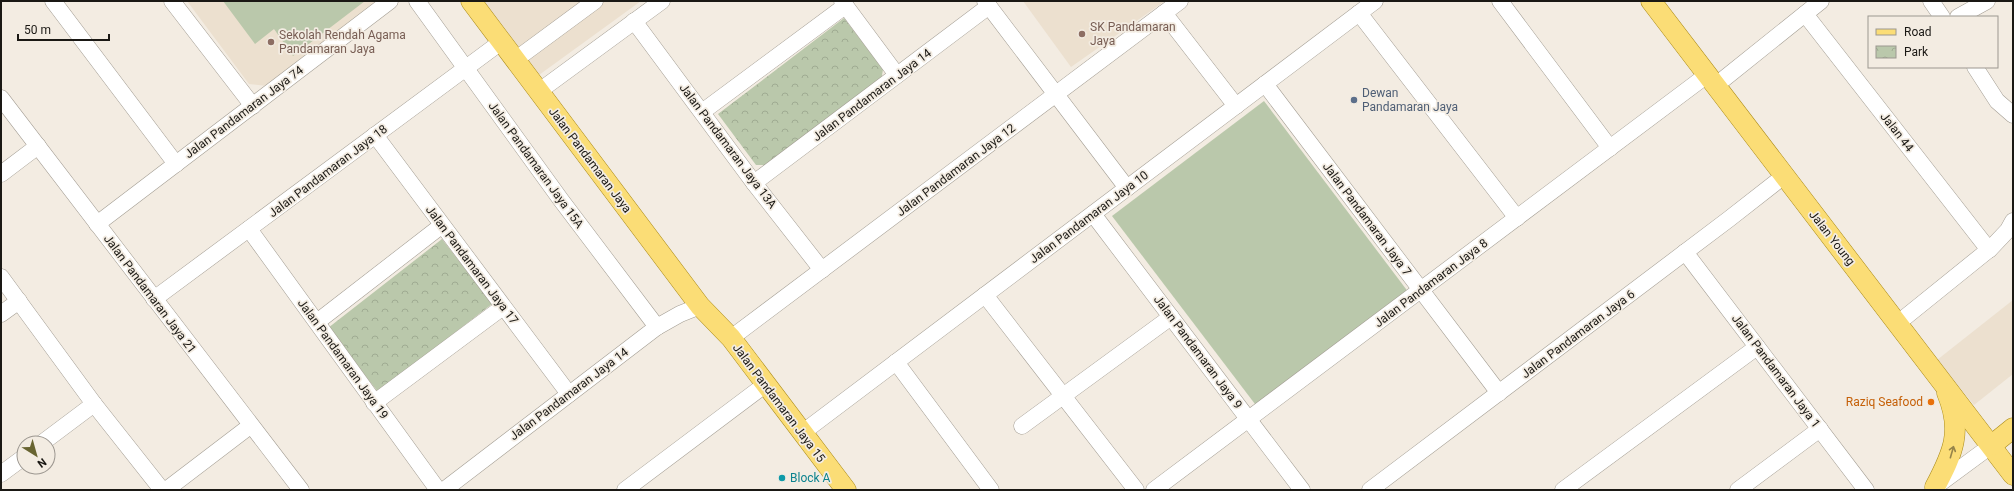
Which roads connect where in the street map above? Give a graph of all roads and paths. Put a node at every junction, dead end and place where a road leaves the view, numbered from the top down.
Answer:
1 (54, 1) edge
2 (172, 1) edge
3 (390, 1) edge
4 (417, 1) edge
5 (471, 1) edge
6 (594, 1) edge
7 (662, 1) edge
8 (1180, 1) edge
9 (1375, 1) edge
10 (1500, 1) edge
11 (1651, 1) edge
12 (1821, 1) edge
13 (1932, 1) edge
14 (1986, 1) edge
15 (844, 3) edge
16 (987, 4) edge
17 (1359, 13) junction
18 (1164, 14) junction
19 (1805, 14) junction
20 (1941, 16) edge
21 (1960, 16) edge
22 (634, 21) junction
23 (501, 42) junction
24 (515, 60) junction
25 (466, 68) junction
26 (1976, 68) edge
27 (897, 75) junction
28 (1711, 81) junction
29 (1265, 84) junction
30 (538, 92) junction
31 (1056, 94) junction
32 (1, 98) edge
33 (253, 106) junction
34 (1236, 106) junction
35 (702, 112) junction
36 (2013, 115) edge
37 (375, 136) junction
38 (38, 146) junction
39 (1610, 148) junction
40 (176, 164) junction
41 (1, 174) edge
42 (1784, 176) junction
43 (754, 184) junction
44 (1127, 188) junction
45 (1093, 214) junction
46 (1517, 218) junction
47 (2013, 221) edge
48 (97, 224) junction
49 (441, 226) junction
50 (249, 229) junction
51 (1989, 250) junction
52 (1685, 252) junction
53 (822, 270) junction
54 (1, 277) edge
55 (1421, 290) junction
56 (985, 295) junction
57 (154, 300) junction
58 (18, 301) junction
59 (503, 307) junction
60 (705, 312) junction
61 (1, 314) edge
62 (1171, 317) junction
63 (317, 322) junction
64 (1898, 323) junction
65 (657, 327) junction
66 (731, 338) junction
67 (1757, 347) junction
68 (896, 362) junction
69 (1941, 379) junction
70 (766, 384) junction
71 (1499, 393) junction
72 (569, 394) junction
73 (1063, 396) junction
74 (374, 403) junction
75 (94, 404) junction
76 (1249, 419) junction
77 (250, 426) junction
78 (1022, 426) dead end
79 (2013, 428) edge
80 (1820, 429) junction
81 (802, 433) junction
82 (53, 435) edge
83 (1992, 445) junction
84 (16, 462) edge
85 (1, 474) edge
86 (2013, 475) edge
87 (1933, 489) edge
88 (162, 490) edge
89 (166, 490) edge
90 (301, 490) edge
91 (438, 490) edge
92 (444, 490) edge
93 (625, 490) edge
94 (846, 490) edge
95 (991, 490) edge
96 (1136, 490) edge
97 (1154, 490) edge
98 (1302, 490) edge
99 (1370, 490) edge
100 (1563, 490) edge
101 (1738, 490) edge
102 (1866, 490) edge

1 - 40 street
2 - 33 street
3 - 33 street, Jalan Pandamaran Jaya 74
4 - 25 street, Jalan Pandamaran Jaya 15A
5 - 23 main road, Jalan Pandamaran Jaya
6 - 24 street
7 - 22 street
8 - 18 street, Jalan Pandamaran Jaya 12
9 - 17 street, Jalan Pandamaran Jaya 10
10 - 39 street
11 - 28 main road, Jalan Young
12 - 19 street, Jalan Pandamaran Jaya 8
13 - 20 street
14 - 21 street
15 - 27 street
15 - 35 street
16 - 27 street, Jalan Pandamaran Jaya 14
16 - 31 street
17 - 29 street, Jalan Pandamaran Jaya 10
17 - 46 street
18 - 31 street, Jalan Pandamaran Jaya 12
18 - 34 street
19 - 28 street, Jalan Pandamaran Jaya 8
19 - 51 street, Jalan 44
22 - 30 street
22 - 35 street, Jalan Pandamaran Jaya 13A
23 - 24 main road, Jalan Pandamaran Jaya
23 - 25 street, Jalan Pandamaran Jaya 18
24 - 30 main road, Jalan Pandamaran Jaya
25 - 37 street, Jalan Pandamaran Jaya 18
25 - 65 street, Jalan Pandamaran Jaya 15A
26 - 36 street
27 - 43 street, Jalan Pandamaran Jaya 14
28 - 39 street, Jalan Pandamaran Jaya 8
28 - 42 main road, Jalan Young
29 - 34 street, Jalan Pandamaran Jaya 10
29 - 55 street, Jalan Pandamaran Jaya 7
30 - 60 main road, Jalan Pandamaran Jaya
31 - 44 street
31 - 53 street, Jalan Pandamaran Jaya 12
32 - 38 street, Jalan Pandamaran Jaya 21
33 - 40 street, Jalan Pandamaran Jaya 74
34 - 44 street, Jalan Pandamaran Jaya 10
35 - 43 street, Jalan Pandamaran Jaya 13A
37 - 49 street, Jalan Pandamaran Jaya 17
37 - 50 street, Jalan Pandamaran Jaya 18
38 - 41 street
38 - 48 street, Jalan Pandamaran Jaya 21
39 - 46 street, Jalan Pandamaran Jaya 8
40 - 48 street, Jalan Pandamaran Jaya 74
42 - 52 street, Jalan Pandamaran Jaya 6
42 - 64 main road, Jalan Young
43 - 53 street, Jalan Pandamaran Jaya 13A
44 - 45 street, Jalan Pandamaran Jaya 10
45 - 56 street, Jalan Pandamaran Jaya 10
45 - 62 street, Jalan Pandamaran Jaya 9
46 - 55 street, Jalan Pandamaran Jaya 8
47 - 51 street
48 - 57 street, Jalan Pandamaran Jaya 21
49 - 59 street, Jalan Pandamaran Jaya 17
49 - 63 street
50 - 57 street, Jalan Pandamaran Jaya 18
50 - 63 street, Jalan Pandamaran Jaya 19
51 - 64 street
52 - 67 street, Jalan Pandamaran Jaya 1
52 - 71 street, Jalan Pandamaran Jaya 6
53 - 66 street, Jalan Pandamaran Jaya 12
54 - 58 street
55 - 71 street, Jalan Pandamaran Jaya 7
55 - 76 street, Jalan Pandamaran Jaya 8
56 - 68 street, Jalan Pandamaran Jaya 10
56 - 73 street
57 - 77 street, Jalan Pandamaran Jaya 21
58 - 61 street
58 - 75 street
59 - 72 street, Jalan Pandamaran Jaya 17
59 - 74 street
60 - 65 street, Jalan Pandamaran Jaya 14
60 - 66 main road, Jalan Pandamaran Jaya 15
62 - 73 street
62 - 76 street, Jalan Pandamaran Jaya 9
63 - 74 street, Jalan Pandamaran Jaya 19
64 - 69 main road, Jalan Young
65 - 72 street, Jalan Pandamaran Jaya 14
66 - 70 main road, Jalan Pandamaran Jaya 15
67 - 80 street, Jalan Pandamaran Jaya 1
67 - 100 street
68 - 81 street, Jalan Pandamaran Jaya 10
68 - 95 street
69 - 83 main road, Jalan Young
87 -> 69 main road
70 - 81 main road, Jalan Pandamaran Jaya 15
70 - 93 street
71 - 99 street, Jalan Pandamaran Jaya 6
72 - 92 street, Jalan Pandamaran Jaya 14
73 - 78 street
73 - 96 street
74 - 91 street, Jalan Pandamaran Jaya 19
75 - 82 street
75 - 88 street
76 - 97 street, Jalan Pandamaran Jaya 8
76 - 98 street, Jalan Pandamaran Jaya 9
77 - 89 street
77 - 90 street, Jalan Pandamaran Jaya 21
79 - 83 main road
80 - 101 street
80 - 102 street, Jalan Pandamaran Jaya 1
81 - 94 main road, Jalan Pandamaran Jaya 15
83 - 86 main road, Jalan Young
83 - 87 street
84 - 85 street

